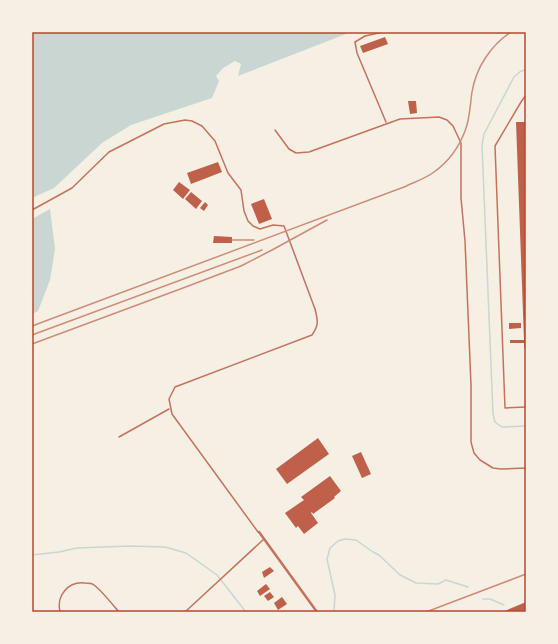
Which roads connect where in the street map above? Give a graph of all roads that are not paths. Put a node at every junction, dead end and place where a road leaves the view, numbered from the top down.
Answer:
1 (383, 32) edge
2 (526, 95) edge
3 (386, 123) junction
4 (275, 130) dead end
5 (32, 210) edge
6 (526, 407) edge
7 (170, 408) junction
8 (119, 437) dead end
9 (526, 468) edge
10 (259, 532) joint
11 (264, 539) junction
12 (60, 612) edge
13 (119, 612) edge
14 (185, 612) edge
15 (317, 612) edge

1 - 3 lane
2 - 6 lane
3 - 4 lane
3 - 9 lane
5 - 7 lane
7 - 8 lane
7 - 10 lane
10 - 11 street
11 - 14 lane
11 - 15 street
12 - 13 lane

